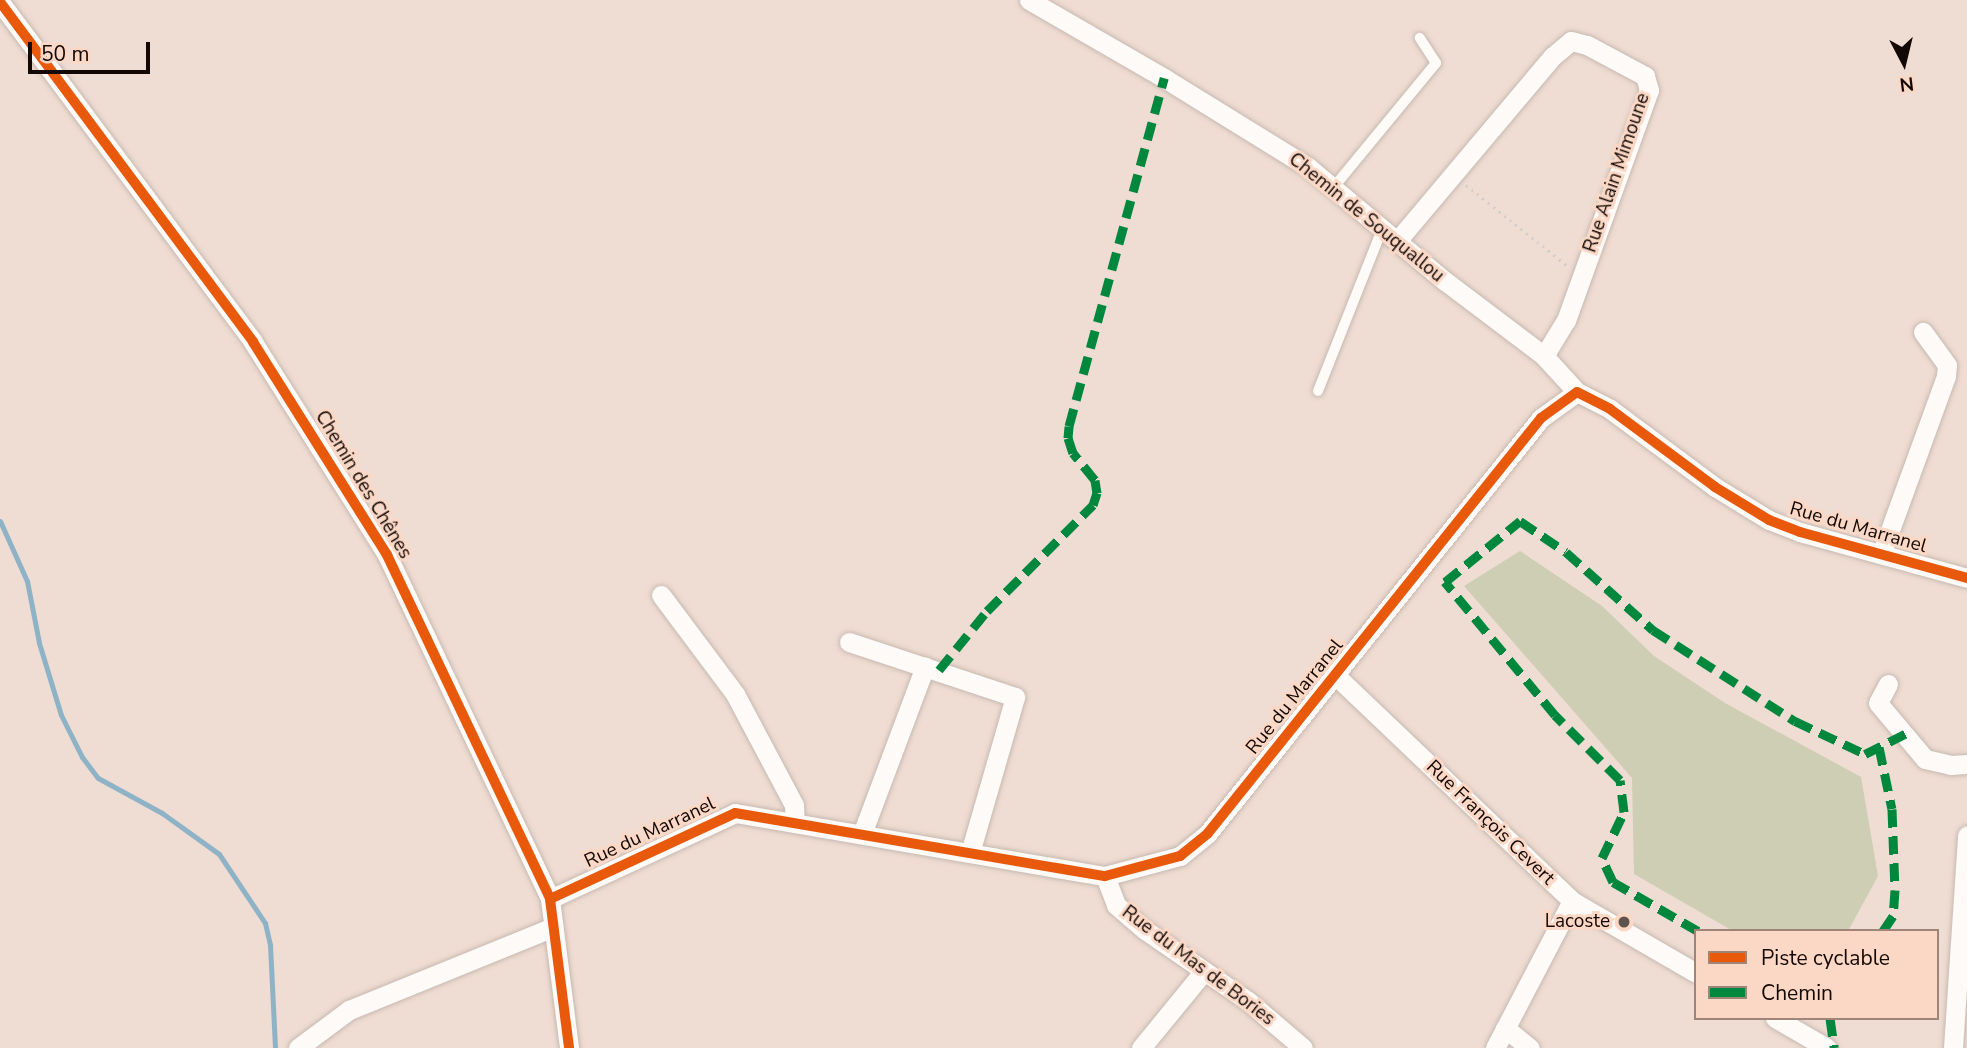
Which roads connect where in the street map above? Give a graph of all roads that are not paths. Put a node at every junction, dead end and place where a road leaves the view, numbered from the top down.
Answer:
1 (1030, 0) edge
2 (0, 2) edge
3 (1420, 38) dead end
4 (1333, 188) junction
5 (1382, 229) junction
6 (1397, 242) junction
7 (1923, 332) dead end
8 (1544, 356) junction
9 (1318, 391) dead end
10 (1577, 392) junction
11 (1882, 552) junction
12 (1967, 578) edge
13 (661, 595) dead end
14 (849, 642) dead end
15 (925, 666) junction
16 (1335, 675) junction
17 (1888, 684) dead end
18 (1967, 764) edge
19 (795, 823) junction
20 (862, 834) junction
21 (1967, 835) edge
22 (970, 853) junction
23 (1105, 876) junction
24 (550, 900) junction
25 (1572, 901) junction
26 (553, 927) junction
27 (1204, 971) junction
28 (1694, 972) edge
29 (1778, 1020) edge
30 (1505, 1028) junction
31 (1955, 1046) edge
32 (298, 1048) edge
33 (569, 1048) edge
34 (1141, 1048) edge
35 (1303, 1048) edge
36 (1495, 1048) edge
37 (1530, 1048) edge
38 (1827, 1048) edge

1 - 4 street, Chemin de Souquallou
2 - 24 street, Chemin des Chênes
3 - 4 lane
4 - 5 street, Chemin de Souquallou
5 - 6 street, Chemin de Souquallou
5 - 9 lane
6 - 8 street, Chemin de Souquallou
6 - 8 street, Rue Alain Mimoune
7 - 11 street
8 - 10 street, Chemin de Souquallou
10 - 11 street, Rue du Marranel
10 - 16 street, Rue du Marranel
11 - 12 street, Rue du Marranel
13 - 19 street
14 - 15 street
15 - 20 street
15 - 22 street
16 - 23 street, Rue du Marranel
16 - 25 street, Rue François Cevert
17 - 18 street
19 - 20 street, Rue du Marranel
19 - 24 street, Rue du Marranel
20 - 22 street, Rue du Marranel
21 - 31 street
22 - 23 street, Rue du Marranel
23 - 27 street, Rue du Mas de Bories
24 - 26 street, Chemin des Chênes
25 - 28 street, Rue François Cevert
25 - 30 street
26 - 32 street
26 - 33 street, Chemin des Chênes
27 - 34 street
27 - 35 street, Rue du Mas de Bories
29 - 38 street
30 - 36 street
30 - 37 street

